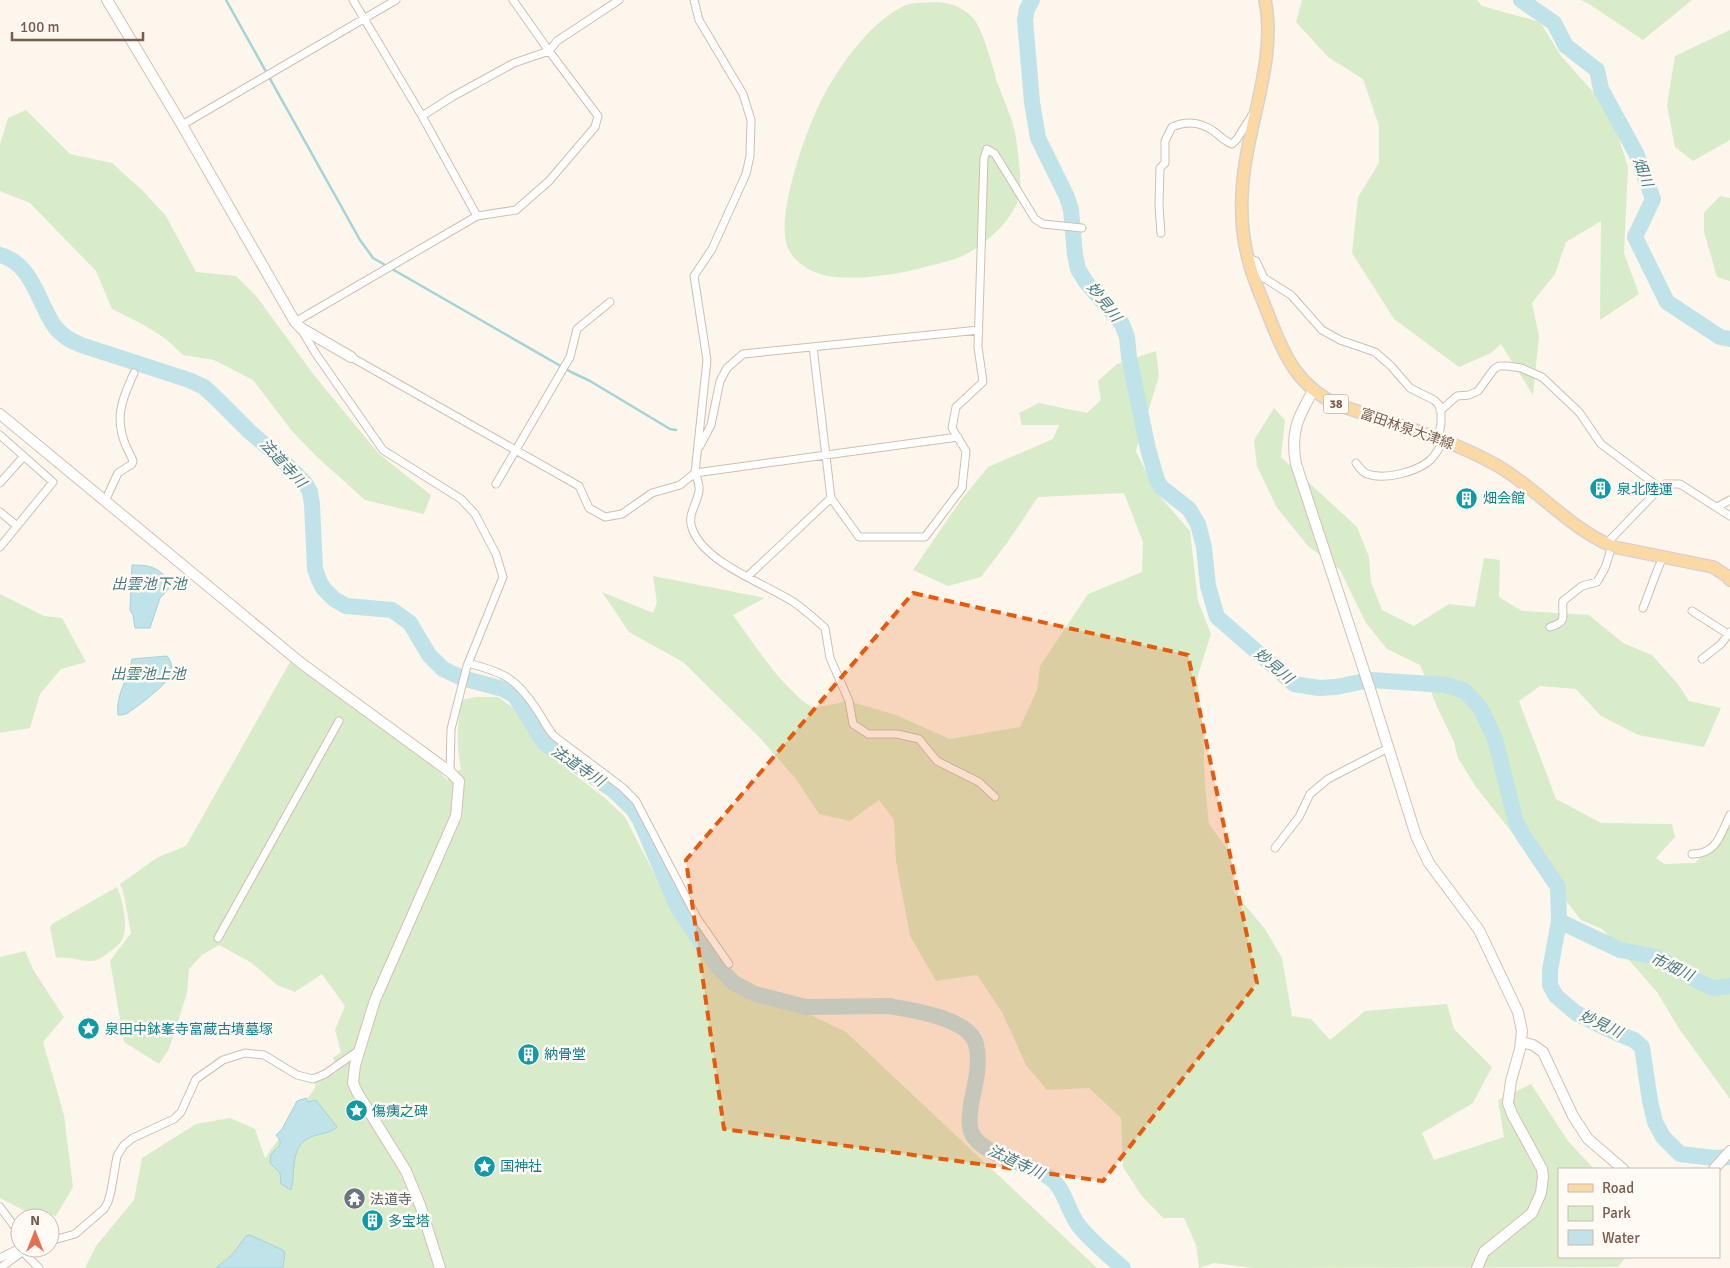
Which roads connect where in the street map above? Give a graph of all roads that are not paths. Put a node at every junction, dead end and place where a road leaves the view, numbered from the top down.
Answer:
1 (107, 0) edge
2 (354, 0) edge
3 (396, 0) edge
4 (513, 0) edge
5 (619, 0) edge
6 (694, 0) edge
7 (1265, 0) edge
8 (364, 18) junction
9 (549, 51) junction
10 (1255, 110) junction
11 (422, 116) junction
12 (182, 125) junction
13 (477, 216) junction
14 (1082, 228) dead end
15 (1161, 233) dead end
16 (1248, 258) junction
17 (610, 302) dead end
18 (298, 325) junction
19 (979, 330) junction
20 (813, 347) junction
21 (351, 357) joint
22 (134, 373) dead end
23 (1313, 391) junction
24 (1440, 411) junction
25 (1, 416) edge
26 (0, 435) edge
27 (958, 437) junction
28 (1441, 439) junction
29 (698, 450) junction
30 (516, 451) junction
31 (24, 456) junction
32 (826, 456) junction
33 (1356, 463) dead end
34 (695, 473) junction
35 (0, 484) edge
36 (496, 484) dead end
37 (1660, 488) junction
38 (831, 498) junction
39 (1730, 500) edge
40 (105, 501) junction
41 (1717, 507) junction
42 (0, 512) edge
43 (1730, 516) edge
44 (17, 526) junction
45 (1609, 545) junction
46 (0, 547) edge
47 (1663, 557) junction
48 (748, 576) junction
49 (1730, 580) edge
50 (1643, 608) dead end
51 (1692, 611) dead end
52 (1550, 627) dead end
53 (1728, 637) edge
54 (1702, 659) dead end
55 (468, 665) junction
56 (339, 721) dead end
57 (1388, 748) junction
58 (450, 772) junction
59 (995, 797) dead end
60 (1730, 815) edge
61 (1275, 848) dead end
62 (1692, 854) dead end
63 (218, 938) dead end
64 (729, 964) dead end
65 (1521, 1042) junction
66 (358, 1051) junction
67 (1730, 1151) edge
68 (1716, 1167) edge
69 (1622, 1168) edge
70 (0, 1207) edge
71 (10, 1220) edge
72 (60, 1238) edge
73 (13, 1258) edge
74 (29, 1258) edge
75 (0, 1268) edge
76 (39, 1268) edge
77 (440, 1268) edge
78 (1477, 1268) edge

1 - 12 street
2 - 8 street
3 - 8 street
4 - 9 street
5 - 9 street
6 - 29 street
7 - 10 main road, 富田林泉大津線 / 38
8 - 11 street
8 - 12 street
9 - 11 street
9 - 13 street
10 - 15 street
10 - 16 main road, 富田林泉大津線 / 38
11 - 13 street
12 - 18 street
13 - 18 street
14 - 19 street
16 - 23 main road, 富田林泉大津線 / 38
16 - 24 street
17 - 30 street
18 - 21 street
18 - 55 street
19 - 20 street
19 - 27 street
20 - 29 street
20 - 32 street
21 - 30 street
22 - 40 street
23 - 28 main road, 富田林泉大津線 / 38
23 - 57 street
24 - 28 street
24 - 37 street
25 - 40 street
26 - 31 street
27 - 32 street
27 - 38 street
28 - 33 street
28 - 45 main road, 富田林泉大津線 / 38
29 - 34 street
30 - 34 street
30 - 36 street
31 - 35 street
31 - 44 street
32 - 34 street
32 - 38 street
34 - 48 street
37 - 41 street
37 - 45 street
38 - 48 street
39 - 41 street
40 - 58 street
41 - 43 street
42 - 44 street
44 - 46 street
45 - 47 main road, 富田林泉大津線 / 38
45 - 52 street
47 - 49 main road, 富田林泉大津線 / 38
47 - 50 street
48 - 59 street
51 - 53 street
53 - 54 street
55 - 58 street
55 - 64 street
56 - 63 street
57 - 61 street
57 - 65 street
58 - 66 street
60 - 62 street
65 - 69 street
65 - 78 street
66 - 72 street
66 - 77 street
67 - 68 street
70 - 71 street
73 - 75 street
74 - 76 street

